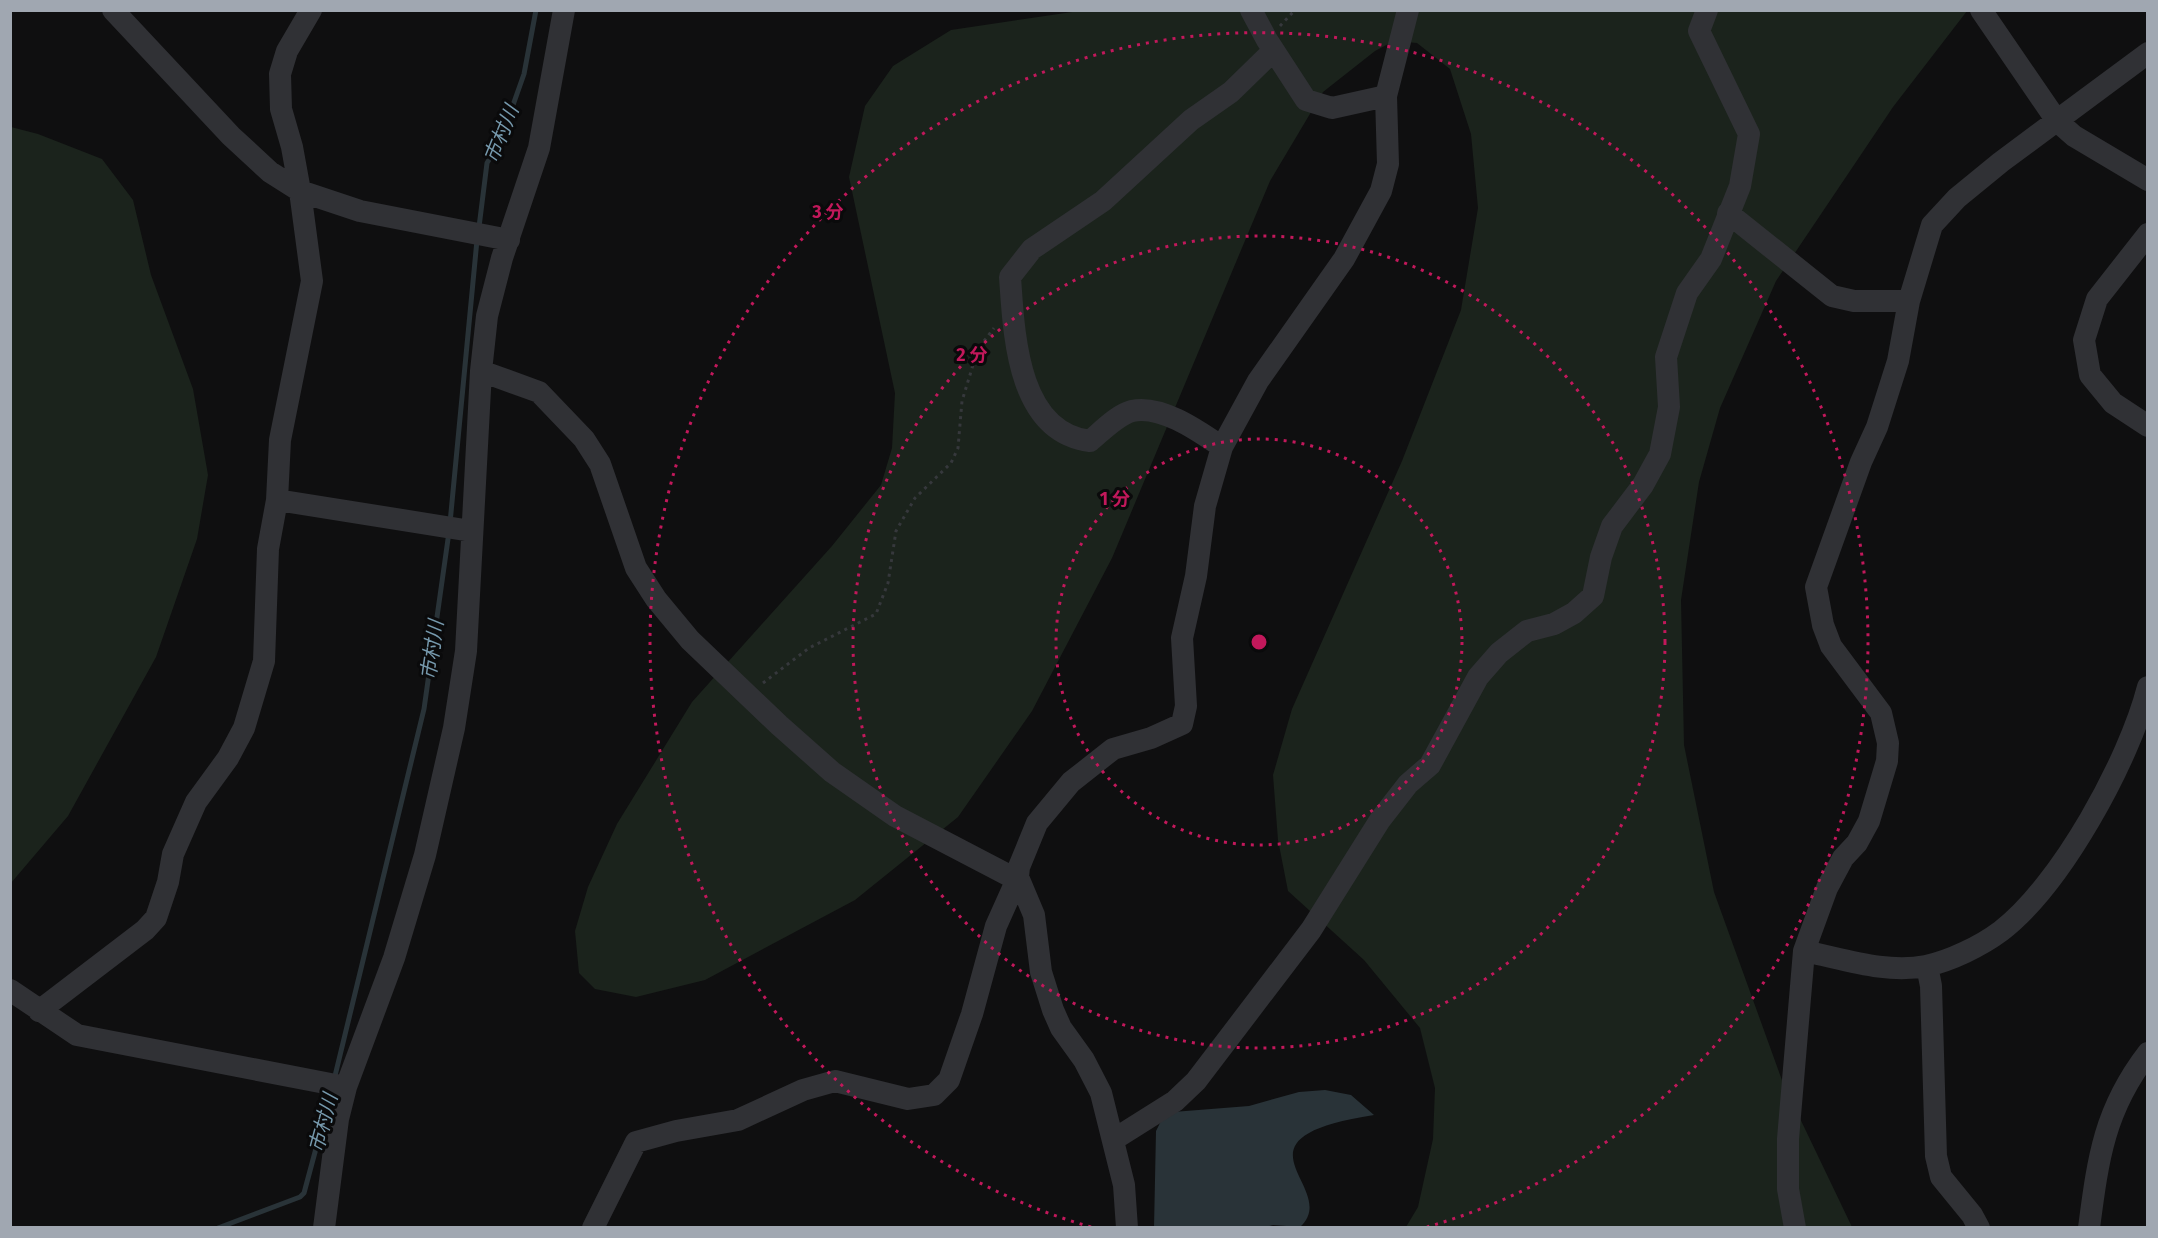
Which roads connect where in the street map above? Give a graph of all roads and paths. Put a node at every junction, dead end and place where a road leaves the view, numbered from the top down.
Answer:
1 (112, 10) edge
2 (311, 10) edge
3 (564, 10) edge
4 (1251, 10) edge
5 (1408, 10) edge
6 (1707, 10) edge
7 (1981, 10) edge
8 (1273, 51) junction
9 (2148, 53) edge
10 (1386, 96) junction
11 (2057, 121) junction
12 (2148, 180) edge
13 (300, 191) junction
14 (1728, 213) junction
15 (2148, 234) edge
16 (509, 240) junction
17 (1909, 301) junction
18 (1013, 322) junction
19 (481, 371) junction
20 (2148, 426) edge
21 (1222, 447) junction
22 (278, 500) junction
23 (471, 531) junction
24 (2148, 687) edge
25 (747, 694) junction
26 (2143, 732) edge
27 (1018, 877) junction
28 (1804, 951) junction
29 (1927, 966) junction
30 (10, 990) edge
31 (39, 1011) junction
32 (2148, 1053) edge
33 (346, 1087) junction
34 (1113, 1140) junction
35 (324, 1227) edge
36 (593, 1227) edge
37 (1127, 1227) edge
38 (1795, 1227) edge
39 (1979, 1227) edge
40 (2089, 1227) edge

1 - 13 street
2 - 13 street
3 - 16 street
4 - 8 street
5 - 10 street
6 - 14 street
7 - 11 street
8 - 10 street
8 - 18 street
9 - 11 street
10 - 21 street
11 - 12 street
11 - 17 street
13 - 16 street
13 - 22 street
14 - 17 street
14 - 34 street
15 - 20 street
16 - 19 street
17 - 28 street
18 - 21 street
18 - 25 path
19 - 23 street
19 - 25 street
21 - 27 street
22 - 23 street
22 - 31 street
23 - 33 street
24 - 26 street
25 - 27 street
26 - 29 street
27 - 34 street
27 - 36 street
28 - 29 street
28 - 38 street
29 - 39 street
30 - 31 street
31 - 33 street
32 - 40 street
33 - 35 street
34 - 37 street

